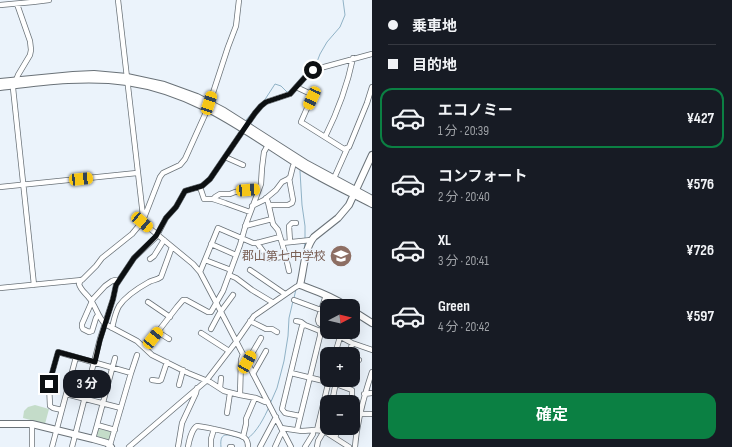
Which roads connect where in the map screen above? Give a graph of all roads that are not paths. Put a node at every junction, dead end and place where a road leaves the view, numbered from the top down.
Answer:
1 (49, 0) edge
2 (118, 0) edge
3 (239, 0) edge
4 (16, 4) junction
5 (0, 5) edge
6 (372, 54) edge
7 (354, 58) junction
8 (127, 80) junction
9 (0, 82) edge
10 (16, 83) junction
11 (0, 87) edge
12 (296, 87) junction
13 (372, 87) edge
14 (369, 104) edge
15 (208, 106) junction
16 (245, 128) junction
17 (325, 137) junction
18 (268, 145) junction
19 (347, 149) junction
20 (372, 155) edge
21 (225, 157) junction
22 (243, 165) dead end
23 (293, 166) dead end
24 (137, 173) junction
25 (334, 176) dead end
26 (289, 178) junction
27 (24, 185) junction
28 (0, 187) edge
29 (200, 187) junction
30 (259, 189) junction
31 (355, 193) junction
32 (266, 198) junction
33 (372, 198) edge
34 (213, 199) junction
35 (372, 204) edge
36 (269, 205) junction
37 (252, 206) junction
38 (250, 212) junction
39 (272, 219) junction
40 (143, 220) junction
41 (296, 223) dead end
42 (245, 226) junction
43 (157, 234) junction
44 (280, 237) junction
45 (242, 239) junction
46 (164, 240) junction
47 (311, 240) junction
48 (290, 242) junction
49 (256, 243) junction
50 (282, 243) junction
51 (211, 244) junction
52 (172, 246) junction
53 (236, 255) junction
54 (286, 256) junction
55 (150, 259) dead end
56 (205, 260) junction
57 (250, 270) dead end
58 (289, 271) dead end
59 (200, 272) junction
60 (230, 272) junction
61 (81, 280) junction
62 (118, 281) junction
63 (34, 285) junction
64 (300, 286) junction
65 (0, 288) edge
66 (285, 294) junction
67 (233, 295) dead end
68 (326, 295) junction
69 (325, 299) edge
70 (335, 299) edge
71 (294, 300) dead end
72 (91, 301) junction
73 (148, 302) dead end
74 (216, 302) junction
75 (272, 302) junction
76 (320, 310) edge
77 (221, 311) junction
78 (320, 313) edge
79 (98, 315) junction
80 (360, 315) edge
81 (170, 317) junction
82 (250, 321) junction
83 (296, 321) dead end
84 (372, 323) edge
85 (105, 324) junction
86 (320, 324) edge
87 (304, 325) junction
88 (112, 328) junction
89 (211, 329) dead end
90 (158, 332) junction
91 (277, 332) dead end
92 (320, 332) edge
93 (201, 333) dead end
94 (320, 336) edge
95 (261, 338) dead end
96 (169, 339) dead end
97 (344, 339) edge
98 (236, 342) junction
99 (352, 343) junction
100 (351, 347) edge
101 (146, 349) junction
102 (372, 350) edge
103 (229, 351) junction
104 (266, 351) dead end
105 (243, 354) junction
106 (137, 355) dead end
107 (76, 357) junction
108 (115, 358) dead end
109 (95, 362) junction
110 (167, 362) junction
111 (247, 362) junction
112 (113, 367) junction
113 (183, 370) junction
114 (131, 372) junction
115 (372, 372) edge
116 (291, 373) junction
117 (253, 374) junction
118 (310, 377) junction
119 (221, 378) dead end
120 (320, 379) edge
121 (152, 380) dead end
122 (206, 380) junction
123 (179, 385) dead end
124 (347, 387) edge
125 (197, 388) junction
126 (220, 388) junction
127 (230, 393) junction
128 (372, 393) edge
129 (66, 394) junction
130 (364, 394) junction
131 (352, 395) edge
132 (240, 396) junction
133 (85, 398) junction
134 (255, 398) junction
135 (268, 402) junction
136 (103, 403) junction
137 (362, 405) joint
138 (121, 408) junction
139 (62, 410) junction
140 (227, 413) dead end
141 (360, 414) joint
142 (372, 414) edge
143 (300, 416) junction
144 (276, 417) junction
145 (320, 421) edge
146 (0, 424) edge
147 (32, 424) junction
148 (97, 425) junction
149 (214, 429) junction
150 (282, 429) junction
151 (57, 430) junction
152 (115, 430) junction
153 (297, 430) junction
154 (317, 430) junction
155 (320, 430) edge
156 (313, 434) dead end
157 (75, 435) junction
158 (322, 435) edge
159 (330, 435) edge
160 (336, 435) edge
161 (357, 435) edge
162 (243, 437) junction
163 (335, 438) junction
164 (93, 439) junction
165 (111, 446) edge
166 (32, 447) edge
167 (52, 447) edge
168 (72, 447) edge
169 (129, 447) edge
170 (178, 447) edge
171 (188, 447) edge
172 (211, 447) edge
173 (248, 447) edge
174 (260, 447) edge
175 (275, 447) edge
176 (291, 447) edge
177 (305, 447) edge
178 (317, 447) edge
179 (349, 447) edge
180 (355, 447) edge

1 - 4 street
2 - 8 street
3 - 15 street
4 - 5 street
4 - 10 street
6 - 7 street
7 - 12 street
7 - 17 street
8 - 10 street
8 - 15 street
8 - 24 street
9 - 10 street
10 - 11 street
10 - 27 street
12 - 16 street
12 - 17 street
13 - 14 street
14 - 19 street
15 - 16 street
15 - 40 street
16 - 18 street
16 - 21 street
16 - 31 street
17 - 19 street
18 - 30 street
18 - 31 street
19 - 25 street
20 - 31 street
21 - 22 street
21 - 29 street
23 - 26 street
24 - 27 street
24 - 40 street
26 - 32 street
26 - 36 street
27 - 28 street
27 - 63 street
29 - 34 street
29 - 43 street
30 - 34 street
30 - 37 street
31 - 33 street
31 - 35 street
31 - 47 street
32 - 36 street
32 - 37 street
34 - 38 street
36 - 39 street
37 - 38 street
38 - 42 street
39 - 42 street
39 - 44 street
40 - 43 street
40 - 61 street
41 - 48 street
42 - 45 street
43 - 46 street
43 - 62 street
44 - 49 street
44 - 50 street
45 - 49 street
45 - 51 street
45 - 53 street
46 - 52 street
46 - 55 street
47 - 48 street
47 - 64 street
48 - 50 street
49 - 54 street
50 - 54 street
51 - 53 street
51 - 56 street
52 - 59 street
52 - 88 street
53 - 60 street
54 - 58 street
56 - 59 street
56 - 60 street
57 - 66 street
59 - 74 street
60 - 74 street
60 - 75 street
61 - 63 street
61 - 72 street
62 - 72 street
62 - 85 street
63 - 65 street
64 - 66 street
64 - 68 street
66 - 75 street
67 - 77 street
68 - 69 street
68 - 70 street
71 - 76 street
72 - 79 street
72 - 79 street
73 - 81 street
74 - 77 street
74 - 81 street
75 - 82 street
77 - 89 street
77 - 98 street
78 - 86 street
79 - 85 street
80 - 84 street
81 - 90 street
82 - 91 street
82 - 98 street
83 - 87 street
85 - 88 street
85 - 109 street
87 - 92 street
87 - 116 street
88 - 101 street
90 - 96 street
90 - 101 street
93 - 103 street
94 - 118 street
95 - 111 street
97 - 99 street
98 - 103 street
98 - 105 street
99 - 100 street
99 - 102 street
101 - 110 street
103 - 122 street
104 - 117 street
105 - 111 street
105 - 132 street
106 - 114 street
107 - 109 street
107 - 129 street
107 - 139 street
108 - 112 street
109 - 112 street
109 - 133 street
110 - 113 street
110 - 121 street
111 - 117 street
112 - 114 street
112 - 136 street
113 - 122 street
113 - 123 street
114 - 138 street
115 - 130 street
116 - 118 street
116 - 143 street
117 - 135 street
118 - 120 street
118 - 143 street
119 - 126 street
122 - 125 street
122 - 126 street
124 - 131 street
125 - 169 street
125 - 170 street
126 - 127 street
127 - 132 street
127 - 140 street
128 - 130 street
129 - 133 street
129 - 139 street
130 - 137 street
132 - 134 street
133 - 136 street
133 - 157 street
134 - 135 street
134 - 162 street
135 - 144 street
136 - 138 street
136 - 148 street
137 - 141 street
138 - 152 street
139 - 151 street
141 - 142 street
143 - 153 street
144 - 150 street
144 - 174 street
145 - 154 street
146 - 147 street
147 - 151 street
147 - 166 street
148 - 152 street
148 - 164 street
149 - 162 street
149 - 171 street
149 - 172 street
150 - 153 street
150 - 175 street
150 - 176 street
151 - 157 street
151 - 167 street
152 - 165 street
153 - 154 street
154 - 155 street
156 - 177 street
157 - 164 street
157 - 168 street
158 - 178 street
159 - 163 street
160 - 163 street
161 - 180 street
162 - 173 street
163 - 179 street
164 - 165 street

